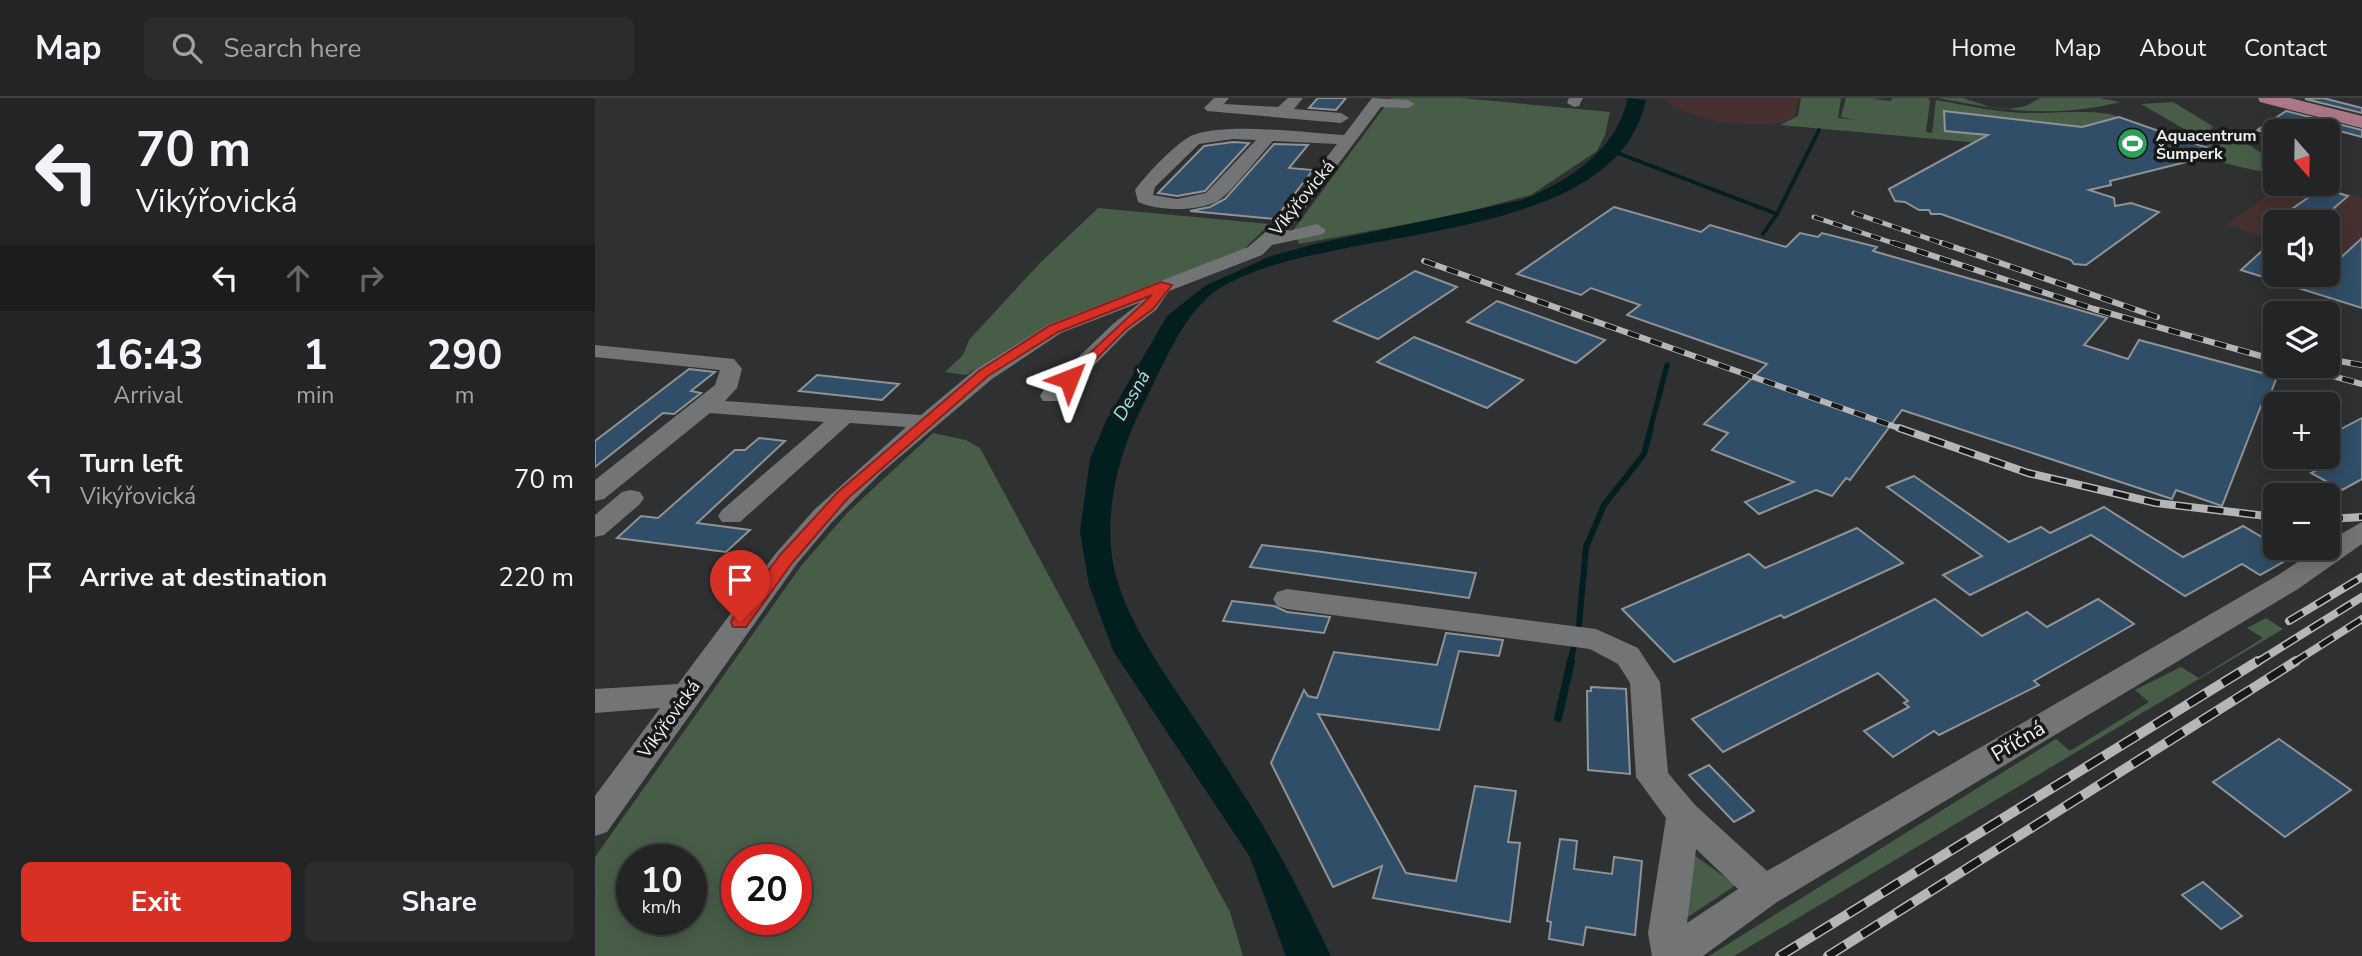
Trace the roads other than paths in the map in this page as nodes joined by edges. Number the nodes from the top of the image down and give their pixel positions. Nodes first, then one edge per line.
1 (1221, 98) edge
2 (1296, 98) edge
3 (2276, 99) edge
4 (1379, 100) edge
5 (1408, 104) dead end
6 (1282, 112) junction
7 (2362, 122) edge
8 (1345, 129) junction
9 (1268, 137) junction
10 (1317, 230) dead end
11 (1265, 242) junction
12 (1166, 285) junction
13 (595, 351) edge
14 (1051, 396) dead end
15 (705, 405) junction
16 (842, 417) junction
17 (927, 422) junction
18 (595, 493) edge
19 (631, 498) dead end
20 (731, 516) dead end
21 (595, 529) edge
22 (2362, 530) edge
23 (1286, 599) dead end
24 (687, 695) junction
25 (595, 701) edge
26 (1683, 815) junction
27 (595, 822) edge
28 (1764, 891) junction
29 (1671, 956) edge
30 (1678, 956) edge

1 - 6 lane
2 - 6 lane
3 - 7 main road
4 - 5 street
4 - 8 street, Vikýřovická
6 - 8 street
8 - 9 street
8 - 11 street, Vikýřovická
9 - 9 street
10 - 11 street
11 - 12 street, Vikýřovická
12 - 14 lane
12 - 17 street, Vikýřovická
13 - 15 street
15 - 16 street
15 - 18 street
16 - 17 street
16 - 20 street
17 - 24 street, Vikýřovická
19 - 21 street
22 - 28 street, Příčná
23 - 26 street
24 - 25 lane
24 - 27 street, Vikýřovická
26 - 28 street
26 - 29 street
28 - 30 street, Příčná

